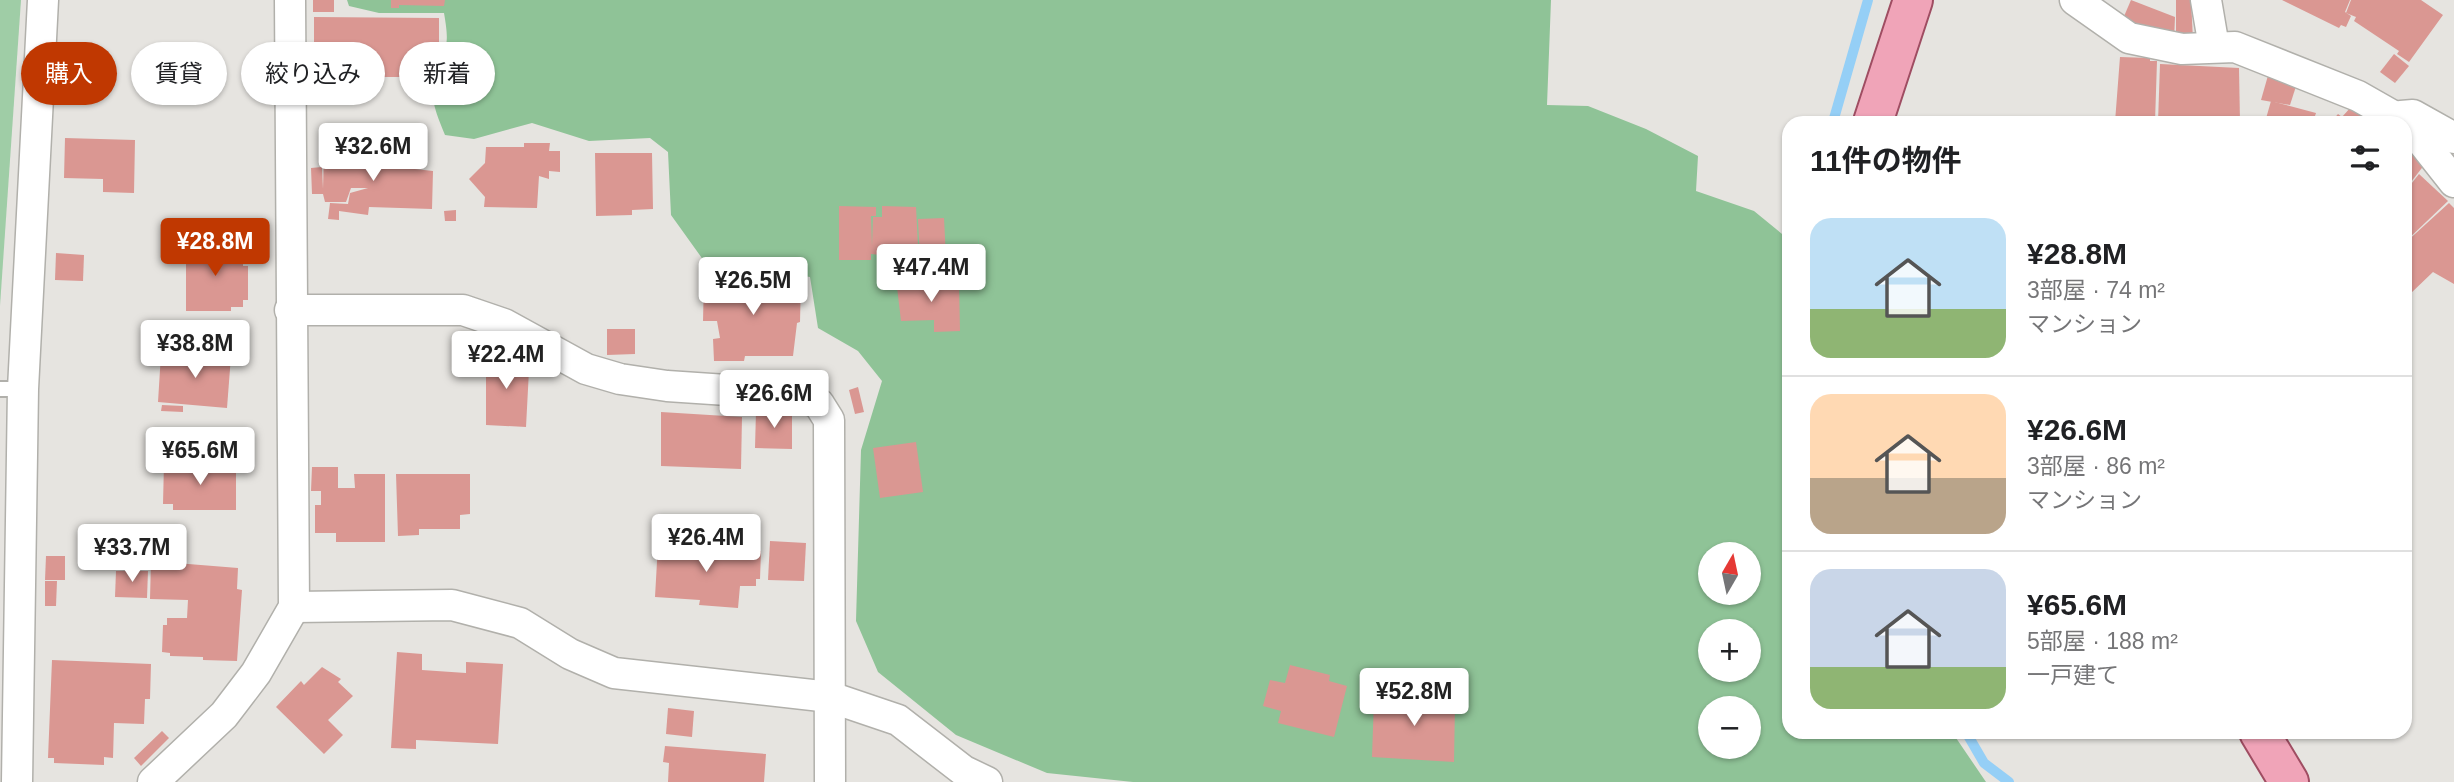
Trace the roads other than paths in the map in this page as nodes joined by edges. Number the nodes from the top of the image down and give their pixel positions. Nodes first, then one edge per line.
1 (43, 0) edge
2 (290, 0) edge
3 (1913, 0) edge
4 (2206, 0) edge
5 (2078, 1) edge
6 (2214, 47) junction
7 (1875, 116) edge
8 (2398, 116) joint
9 (2412, 132) edge
10 (2454, 138) edge
11 (2454, 182) edge
12 (290, 310) junction
13 (11, 389) edge
14 (294, 607) junction
15 (830, 697) junction
16 (2263, 739) edge
17 (16, 782) edge
18 (153, 782) edge
19 (830, 782) edge
20 (986, 782) edge
21 (2289, 782) edge

1 - 13 street
2 - 12 street
3 - 7 main road
4 - 6 street
5 - 6 street
6 - 8 street
8 - 10 street
9 - 11 street
12 - 14 street
12 - 15 street
13 - 17 street
14 - 15 street
14 - 18 street
15 - 19 street
15 - 20 street
16 - 21 main road

